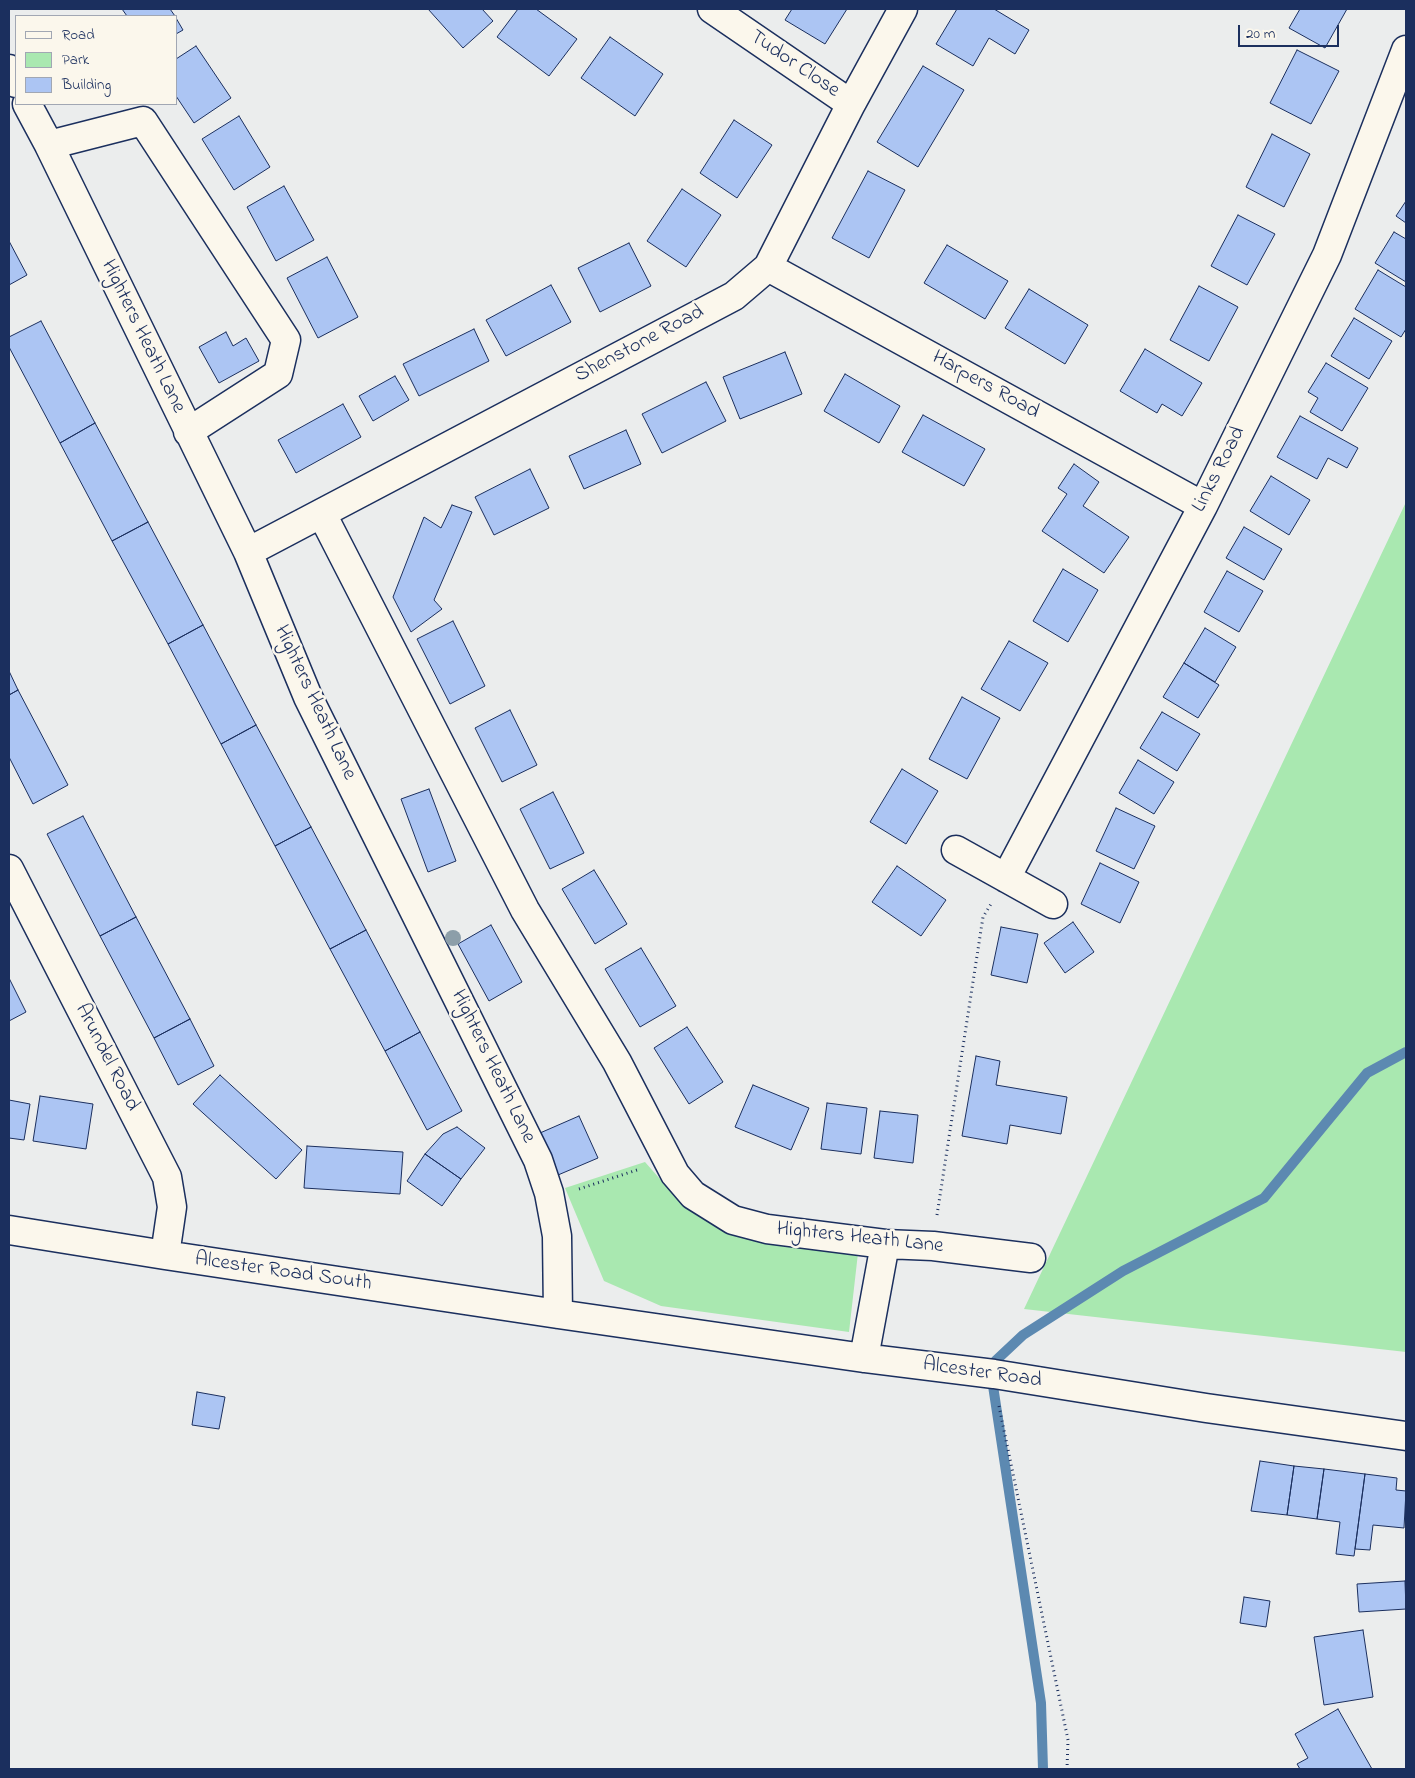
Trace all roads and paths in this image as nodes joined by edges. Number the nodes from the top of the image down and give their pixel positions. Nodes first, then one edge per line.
1 (712, 9) edge
2 (903, 9) edge
3 (1406, 50) edge
4 (9, 68) edge
5 (15, 81) edge
6 (851, 104) junction
7 (29, 105) edge
8 (50, 145) junction
9 (768, 267) junction
10 (188, 432) junction
11 (1203, 506) junction
12 (322, 514) junction
13 (248, 552) junction
14 (956, 850) dead end
15 (9, 869) edge
16 (1006, 878) junction
17 (1053, 904) dead end
18 (668, 1160) junction
19 (549, 1198) junction
20 (9, 1230) edge
21 (885, 1244) junction
22 (933, 1246) junction
23 (165, 1256) junction
24 (1031, 1258) dead end
25 (558, 1314) junction
26 (864, 1358) junction
27 (991, 1374) junction
28 (1406, 1436) edge
29 (1068, 1769) edge

1 - 6 street, Tudor Close
2 - 6 street, Shenstone Road
3 - 11 street, Links Road
4 - 5 street
6 - 9 street, Shenstone Road
7 - 8 street, Highters Heath Lane
8 - 10 street, Highters Heath Lane
8 - 10 street
9 - 11 street, Harpers Road
9 - 12 street, Shenstone Road
10 - 13 street, Highters Heath Lane
11 - 16 street, Links Road
12 - 13 street, Shenstone Road
12 - 18 street, Highters Heath Lane
13 - 19 street, Highters Heath Lane
14 - 16 street
15 - 23 street, Arundel Road
16 - 17 street
16 - 22 path
18 - 19 path
18 - 21 street, Highters Heath Lane
19 - 25 street, Highters Heath Lane
20 - 23 street, Alcester Road South
21 - 22 street, Highters Heath Lane
21 - 26 street
22 - 24 street, Highters Heath Lane
23 - 25 street, Alcester Road South
25 - 26 street, Alcester Road
26 - 27 street, Alcester Road
27 - 28 street, Alcester Road
27 - 29 path

